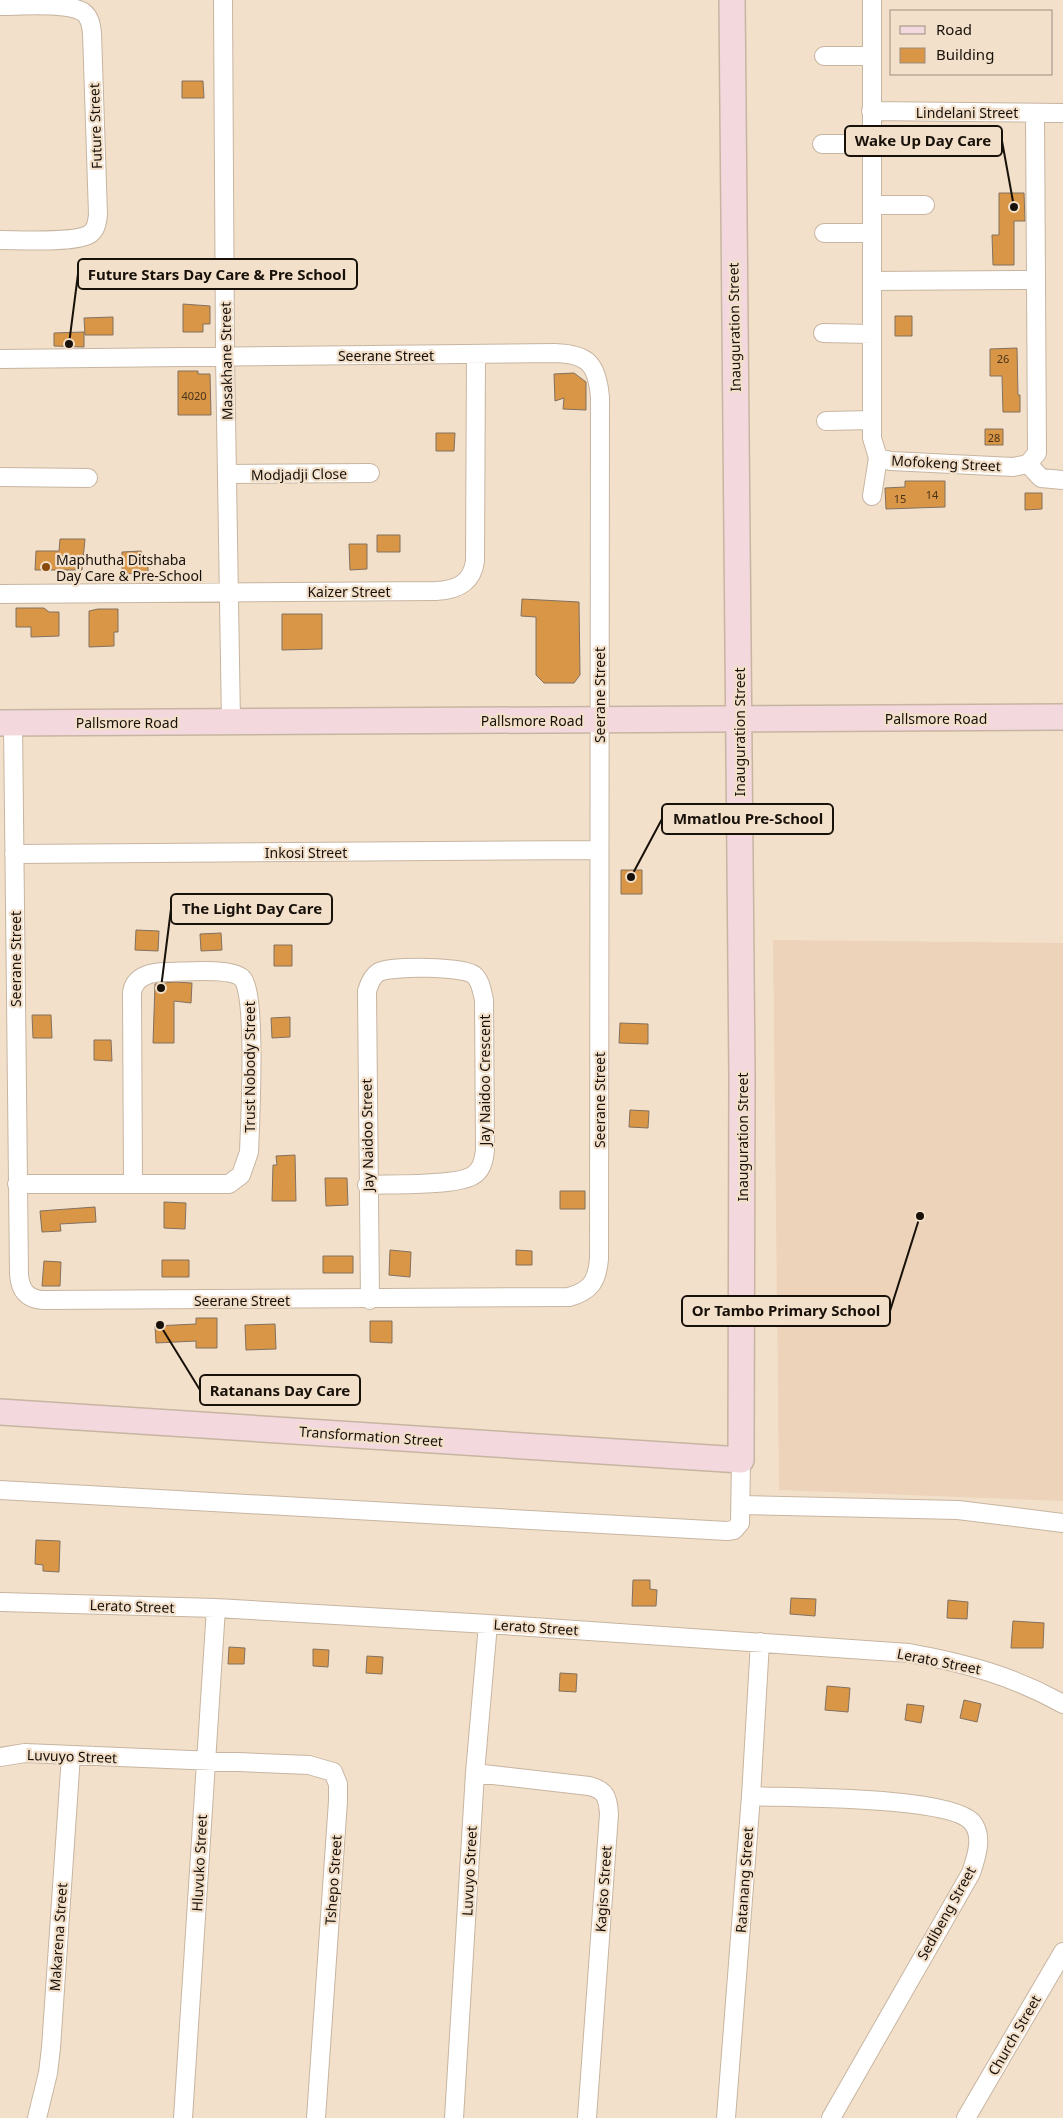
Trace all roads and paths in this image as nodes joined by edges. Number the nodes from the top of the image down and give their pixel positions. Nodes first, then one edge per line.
1 (223, 0) edge
2 (732, 0) edge
3 (872, 0) edge
4 (0, 6) edge
5 (824, 56) dead end
6 (872, 56) junction
7 (872, 111) junction
8 (1035, 113) junction
9 (1063, 113) edge
10 (822, 144) dead end
11 (872, 144) junction
12 (872, 205) junction
13 (926, 206) dead end
14 (872, 232) junction
15 (824, 234) dead end
16 (0, 240) edge
17 (1036, 280) junction
18 (872, 281) junction
19 (823, 333) dead end
20 (872, 334) junction
21 (476, 354) junction
22 (225, 355) junction
23 (0, 359) edge
24 (872, 420) junction
25 (826, 421) dead end
26 (878, 458) junction
27 (1028, 464) junction
28 (370, 473) dead end
29 (228, 474) junction
30 (0, 477) edge
31 (88, 478) dead end
32 (1063, 480) edge
33 (872, 496) dead end
34 (230, 592) junction
35 (0, 594) edge
36 (1063, 717) edge
37 (738, 719) junction
38 (599, 720) junction
39 (230, 722) junction
40 (6, 723) edge
41 (599, 850) junction
42 (14, 854) junction
43 (378, 973) joint
44 (133, 1182) junction
45 (17, 1184) junction
46 (367, 1185) junction
47 (370, 1300) junction
48 (0, 1412) edge
49 (741, 1460) junction
50 (0, 1490) edge
51 (741, 1505) junction
52 (1063, 1523) edge
53 (0, 1602) edge
54 (216, 1608) junction
55 (488, 1624) junction
56 (760, 1642) junction
57 (1063, 1704) edge
58 (71, 1755) junction
59 (0, 1757) edge
60 (205, 1762) junction
61 (475, 1773) junction
62 (751, 1796) junction
63 (1063, 1952) edge
64 (37, 2118) edge
65 (183, 2118) edge
66 (316, 2118) edge
67 (454, 2118) edge
68 (587, 2118) edge
69 (726, 2118) edge
70 (831, 2118) edge
71 (966, 2118) edge

1 - 22 street, Masakhane Street
2 - 37 street, Inauguration Street
3 - 6 street, Mofokeng Street
4 - 16 street, Future Street
5 - 6 street
6 - 7 street, Mofokeng Street
7 - 8 street, Lindelani Street
7 - 11 street, Mofokeng Street
8 - 9 street, Lindelani Street
8 - 17 street
10 - 11 street
11 - 12 street, Mofokeng Street
12 - 13 street
12 - 14 street, Mofokeng Street
14 - 15 street
14 - 18 street, Mofokeng Street
17 - 18 street
17 - 27 street
18 - 20 street, Mofokeng Street
19 - 20 street
20 - 24 street, Mofokeng Street
21 - 22 street, Seerane Street
21 - 34 street, Kaizer Street
21 - 38 street, Seerane Street
22 - 23 street, Seerane Street
22 - 29 street, Masakhane Street
24 - 25 street
24 - 26 street, Mofokeng Street
26 - 27 street, Mofokeng Street
26 - 33 street
27 - 32 street
28 - 29 street, Modjadji Close
29 - 34 street, Masakhane Street
30 - 31 street
34 - 35 street, Kaizer Street
34 - 39 street, Masakhane Street
36 - 37 street, Pallsmore Road
37 - 38 street, Pallsmore Road
37 - 49 street, Inauguration Street
38 - 39 street, Pallsmore Road
38 - 41 street, Seerane Street
39 - 40 street, Pallsmore Road
40 - 42 street, Seerane Street
41 - 42 street, Inkosi Street
41 - 47 street, Seerane Street
42 - 45 street, Seerane Street
43 - 46 street, Jay Naidoo Street
43 - 46 street, Jay Naidoo Crescent
44 - 44 street, Trust Nobody Street
44 - 45 street, Trust Nobody Street
45 - 47 street, Seerane Street
46 - 47 street, Jay Naidoo Street
48 - 49 street, Transformation Street
49 - 51 street, Inauguration Street
50 - 51 street, Inauguration Street
51 - 52 street
53 - 54 street, Lerato Street
54 - 55 street, Lerato Street
54 - 60 street, Hluvuko Street
55 - 56 street, Lerato Street
55 - 61 street, Luvuyo Street
56 - 57 street, Lerato Street
56 - 62 street, Ratanang Street
58 - 59 street, Luvuyo Street
58 - 60 street, Luvuyo Street
58 - 64 street, Makarena Street
60 - 65 street, Hluvuko Street
60 - 66 street, Tshepo Street
61 - 67 street, Luvuyo Street
61 - 68 street, Kagiso Street
62 - 69 street, Ratanang Street
62 - 70 street, Sedibeng Street
63 - 71 street, Church Street

